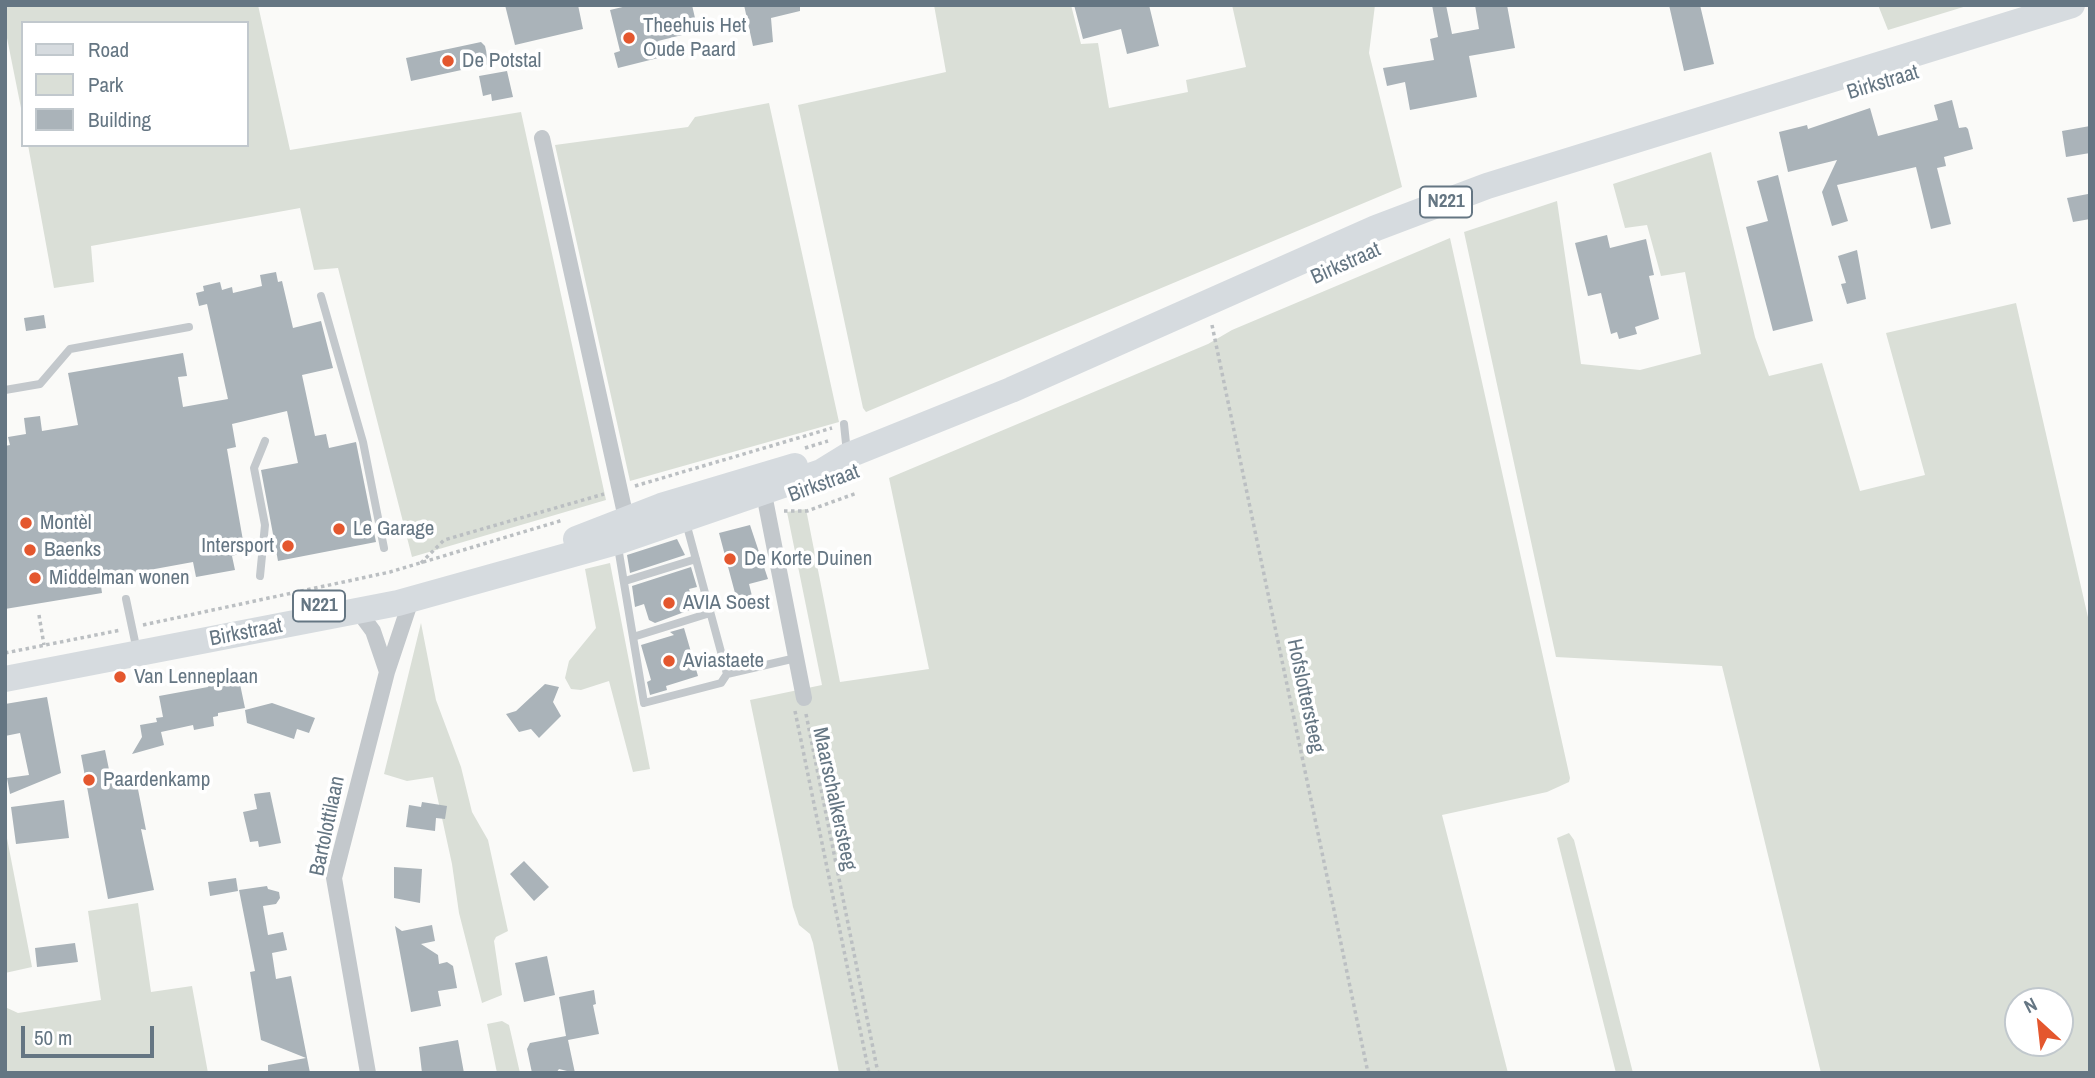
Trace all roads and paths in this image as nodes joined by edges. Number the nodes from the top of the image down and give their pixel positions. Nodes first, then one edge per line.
1 (2072, 5) edge
2 (542, 138) dead end
3 (321, 296) dead end
4 (1224, 320) dead end
5 (1212, 325) junction
6 (189, 327) dead end
7 (1200, 330) dead end
8 (5, 390) edge
9 (844, 424) dead end
10 (265, 441) dead end
11 (844, 457) junction
12 (718, 487) junction
13 (857, 493) dead end
14 (767, 501) junction
15 (661, 506) junction
16 (570, 518) dead end
17 (687, 525) junction
18 (622, 537) junction
19 (384, 548) dead end
20 (696, 559) junction
21 (260, 576) dead end
22 (625, 581) junction
23 (126, 599) dead end
24 (411, 600) junction
25 (359, 612) junction
26 (710, 613) junction
27 (39, 615) dead end
28 (633, 636) junction
29 (135, 641) junction
30 (44, 645) junction
31 (5, 653) edge
32 (796, 658) junction
33 (5, 664) edge
34 (387, 672) junction
35 (727, 674) junction
36 (5, 679) edge
37 (804, 702) junction
38 (368, 1073) edge
39 (869, 1073) edge
40 (878, 1073) edge
41 (1368, 1073) edge

1 - 11 main road, Birkstraat / N221
2 - 18 street
3 - 19 lane
4 - 5 path
5 - 7 path
5 - 41 path, Hofslottersteeg
6 - 8 lane
9 - 11 lane
10 - 21 lane
11 - 12 main road, Birkstraat / N221
11 - 14 main road, Birkstraat / N221
12 - 15 main road, Birkstraat / N221
12 - 17 street
13 - 14 path
14 - 17 main road, Birkstraat / N221
14 - 32 street
15 - 17 street
15 - 18 main road, Birkstraat / N221
16 - 29 path, Birkstraat
17 - 18 main road, Birkstraat / N221
17 - 20 lane
18 - 22 lane
18 - 24 main road, Birkstraat / N221
18 - 29 main road, Birkstraat / N221
20 - 22 lane
20 - 26 lane
22 - 28 lane
23 - 29 lane
24 - 25 main road, Birkstraat / N221
24 - 34 street, Bartolottilaan
25 - 29 main road, Birkstraat / N221
25 - 34 street
26 - 28 lane
26 - 35 lane
27 - 30 path
28 - 35 lane
29 - 30 path, Birkstraat
29 - 33 main road, Birkstraat / N221
29 - 36 main road, Birkstraat / N221
30 - 31 path, Birkstraat
32 - 35 lane
32 - 37 street
34 - 38 street, Bartolottilaan
37 - 39 path, Maarschalkersteeg
37 - 40 path, Maarschalkersteeg

